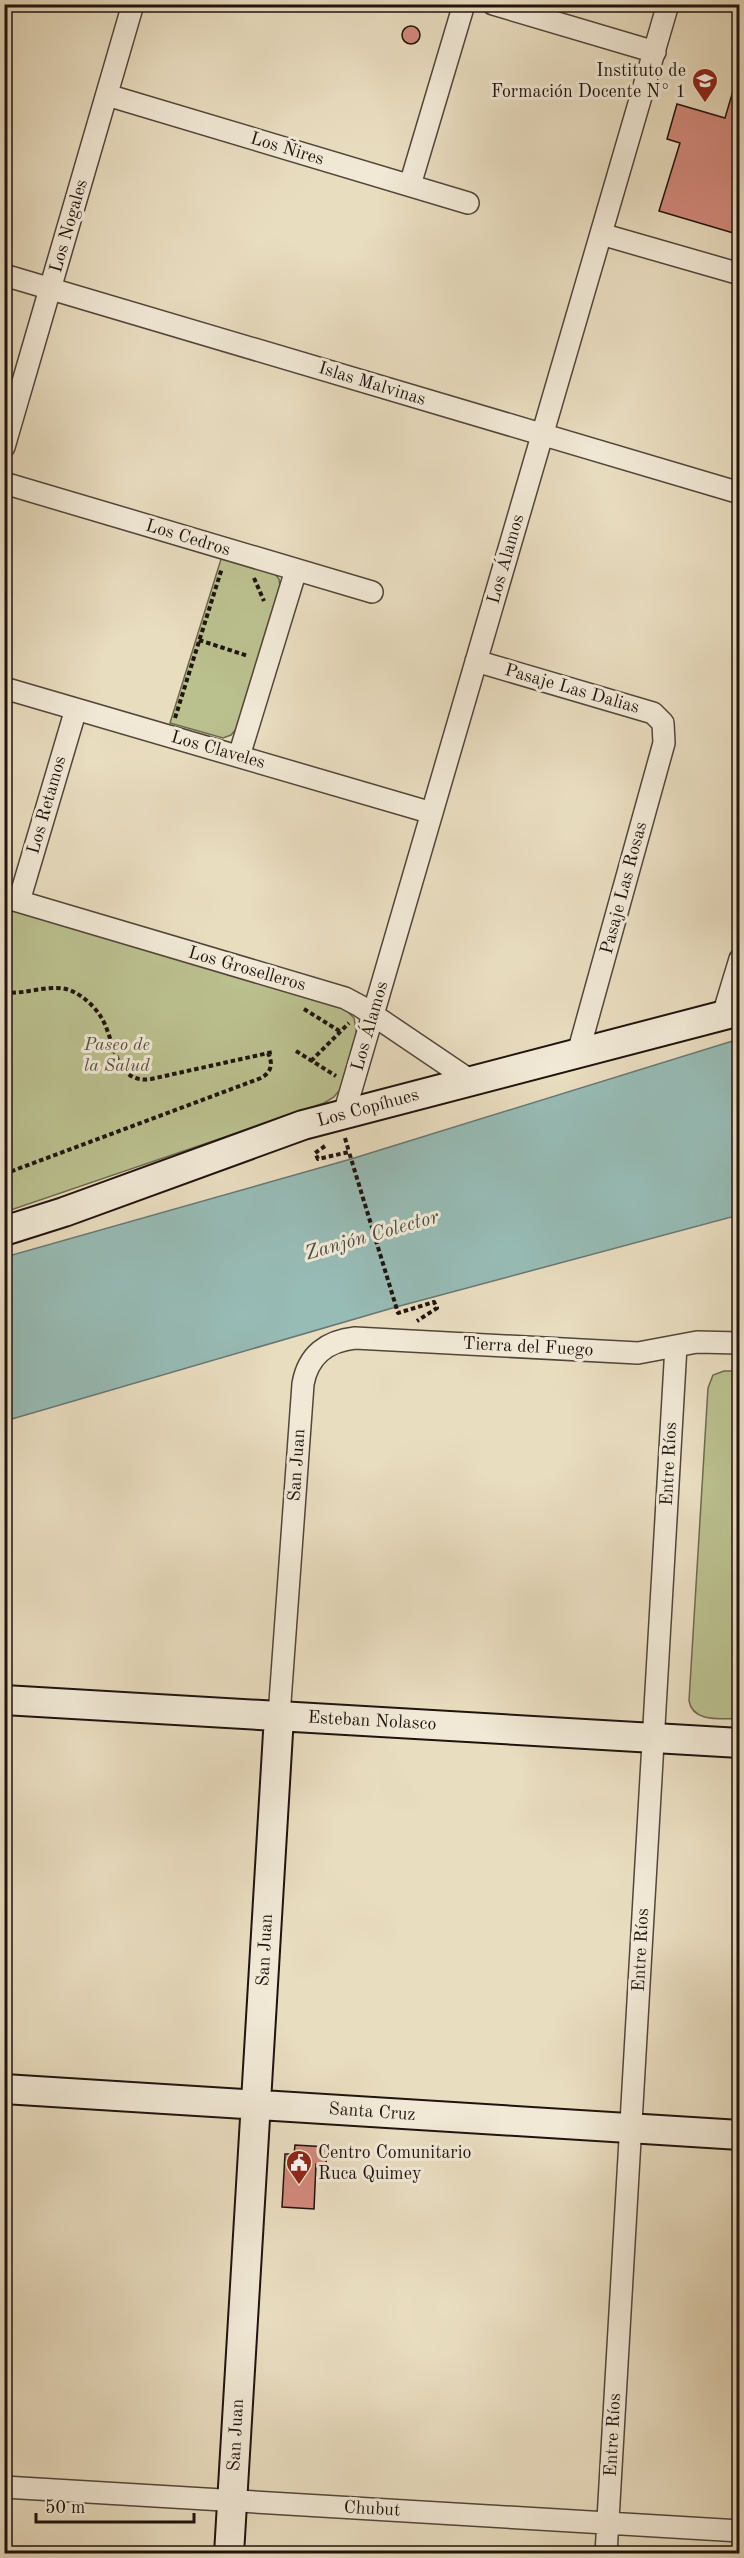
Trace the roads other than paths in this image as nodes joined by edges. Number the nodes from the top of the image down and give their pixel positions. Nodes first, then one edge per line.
1 (133, 4) edge
2 (464, 4) edge
3 (493, 4) edge
4 (668, 4) edge
5 (654, 52) junction
6 (107, 95) junction
7 (410, 186) junction
8 (468, 203) dead end
9 (601, 234) junction
10 (740, 274) edge
11 (4, 275) edge
12 (50, 289) junction
13 (543, 435) junction
14 (4, 447) edge
15 (4, 483) edge
16 (740, 493) edge
17 (296, 570) junction
18 (372, 592) dead end
19 (476, 661) junction
20 (4, 688) edge
21 (76, 709) junction
22 (663, 723) joint
23 (239, 756) junction
24 (432, 813) junction
25 (12, 899) edge
26 (740, 959) edge
27 (731, 1013) edge
28 (363, 1016) junction
29 (578, 1053) junction
30 (471, 1081) junction
31 (343, 1123) junction
32 (4, 1231) edge
33 (740, 1343) edge
34 (676, 1346) junction
35 (318, 1351) joint
36 (4, 1700) edge
37 (279, 1716) junction
38 (654, 1738) junction
39 (740, 1743) edge
40 (4, 2089) edge
41 (256, 2105) junction
42 (631, 2128) junction
43 (740, 2135) edge
44 (4, 2487) edge
45 (232, 2501) junction
46 (608, 2523) junction
47 (740, 2531) edge
48 (229, 2553) edge
49 (606, 2553) edge

1 - 6 street, Los Nogales
2 - 7 street
3 - 5 street
4 - 5 street, Los Álamos
5 - 9 street, Los Álamos
6 - 7 street, Los Ñires
6 - 12 street, Los Nogales
7 - 8 street, Los Ñires
9 - 10 street
9 - 13 street, Los Álamos
11 - 12 street, Islas Malvinas
12 - 13 street, Islas Malvinas
12 - 14 street, Los Nogales
13 - 16 street, Islas Malvinas
13 - 19 street, Los Álamos
15 - 17 street, Los Cedros
17 - 18 street, Los Cedros
17 - 23 street
19 - 22 street, Pasaje Las Dalias
19 - 24 street, Los Álamos
20 - 21 street, Los Claveles
21 - 23 street, Los Claveles
21 - 25 street, Los Retamos
22 - 29 street, Pasaje Las Rosas
23 - 24 street, Los Claveles
24 - 28 street, Los Álamos
25 - 28 street, Los Groselleros
26 - 27 street
27 - 29 street, Los Copíhues
28 - 30 street, Los Groselleros
28 - 31 street, Los Álamos
29 - 30 street, Los Copíhues
30 - 31 street, Los Copíhues
31 - 32 street, Los Copíhues
33 - 34 street, Tierra del Fuego
34 - 35 street, Tierra del Fuego
34 - 38 street, Entre Ríos
35 - 37 street, San Juan
36 - 37 street, Esteban Nolasco
37 - 38 street, Esteban Nolasco
37 - 41 street, San Juan
38 - 39 street, Esteban Nolasco
38 - 42 street, Entre Ríos
40 - 41 street, Santa Cruz
41 - 42 street, Santa Cruz
41 - 45 street, San Juan
42 - 43 street, Santa Cruz
42 - 46 street, Entre Ríos
44 - 45 street, Chubut
45 - 46 street, Chubut
45 - 48 street, San Juan
46 - 47 street, Chubut
46 - 49 street, Entre Ríos

